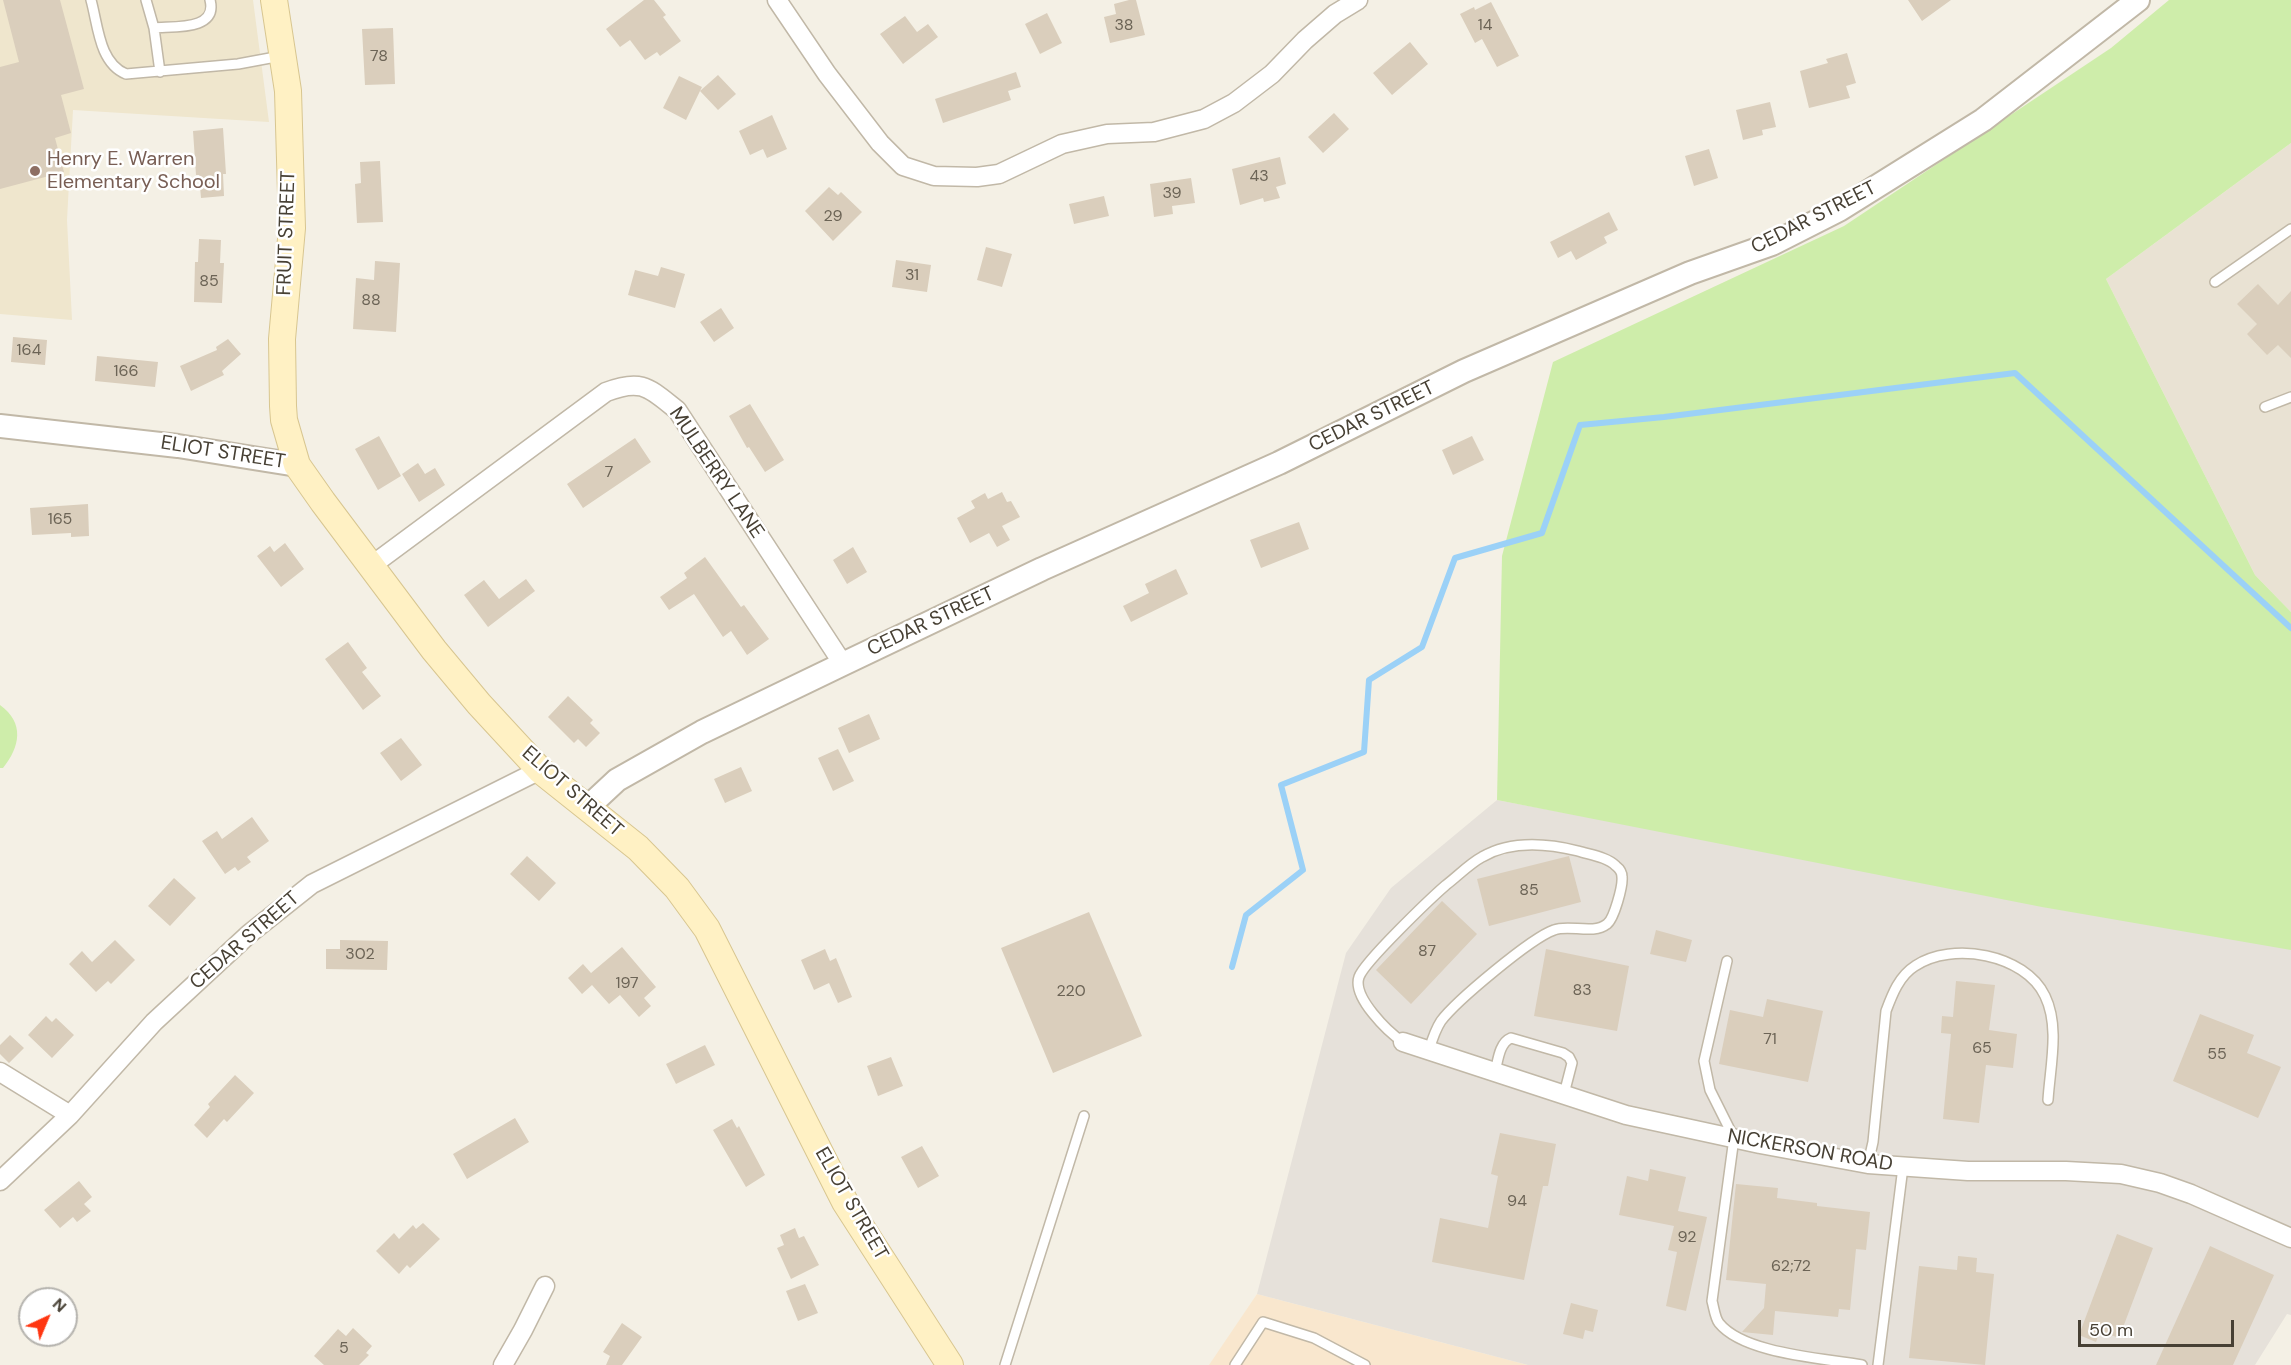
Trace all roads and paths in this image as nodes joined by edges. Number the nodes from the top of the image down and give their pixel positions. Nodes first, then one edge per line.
1 (91, 0) edge
2 (146, 0) edge
3 (210, 0) edge
4 (274, 0) edge
5 (777, 0) edge
6 (1358, 0) edge
7 (2138, 0) edge
8 (153, 28) junction
9 (283, 56) junction
10 (160, 72) junction
11 (2291, 229) edge
12 (2215, 282) dead end
13 (2291, 397) edge
14 (2265, 407) dead end
15 (0, 426) edge
16 (297, 465) junction
17 (372, 566) junction
18 (843, 664) junction
19 (540, 770) junction
20 (588, 807) junction
21 (1727, 961) dead end
22 (1403, 1042) joint
23 (1429, 1050) junction
24 (0, 1072) edge
25 (1494, 1072) junction
26 (1564, 1095) junction
27 (2048, 1100) dead end
28 (70, 1115) junction
29 (1084, 1116) dead end
30 (1734, 1138) junction
31 (1868, 1164) junction
32 (1903, 1167) junction
33 (0, 1181) edge
34 (2291, 1238) edge
35 (544, 1286) dead end
36 (503, 1365) edge
37 (950, 1365) edge
38 (1005, 1365) edge
39 (1235, 1365) edge
40 (1365, 1365) edge
41 (1862, 1365) edge
42 (1878, 1365) edge

1 - 10 lane
2 - 8 lane
3 - 8 lane
4 - 9 main road, FRUIT STREET
5 - 6 street
7 - 18 street, CEDAR STREET
8 - 10 lane
9 - 10 lane
9 - 16 main road, FRUIT STREET
11 - 12 lane
13 - 14 lane
15 - 16 street, ELIOT STREET
16 - 17 main road, ELIOT STREET
17 - 18 street, MULBERRY LANE
17 - 19 main road, ELIOT STREET
18 - 20 street, CEDAR STREET
19 - 20 main road, ELIOT STREET
19 - 28 street, CEDAR STREET
20 - 37 main road, ELIOT STREET
21 - 30 lane
22 - 23 street, NICKERSON ROAD
22 - 23 lane
23 - 25 street, NICKERSON ROAD
24 - 28 street
25 - 26 street, NICKERSON ROAD
25 - 26 lane
26 - 30 street, NICKERSON ROAD
27 - 31 lane
28 - 33 street, CEDAR STREET
29 - 38 lane
30 - 31 street, NICKERSON ROAD
30 - 41 lane
31 - 32 street, NICKERSON ROAD
32 - 34 street, NICKERSON ROAD
32 - 42 lane
35 - 36 street
39 - 40 lane

